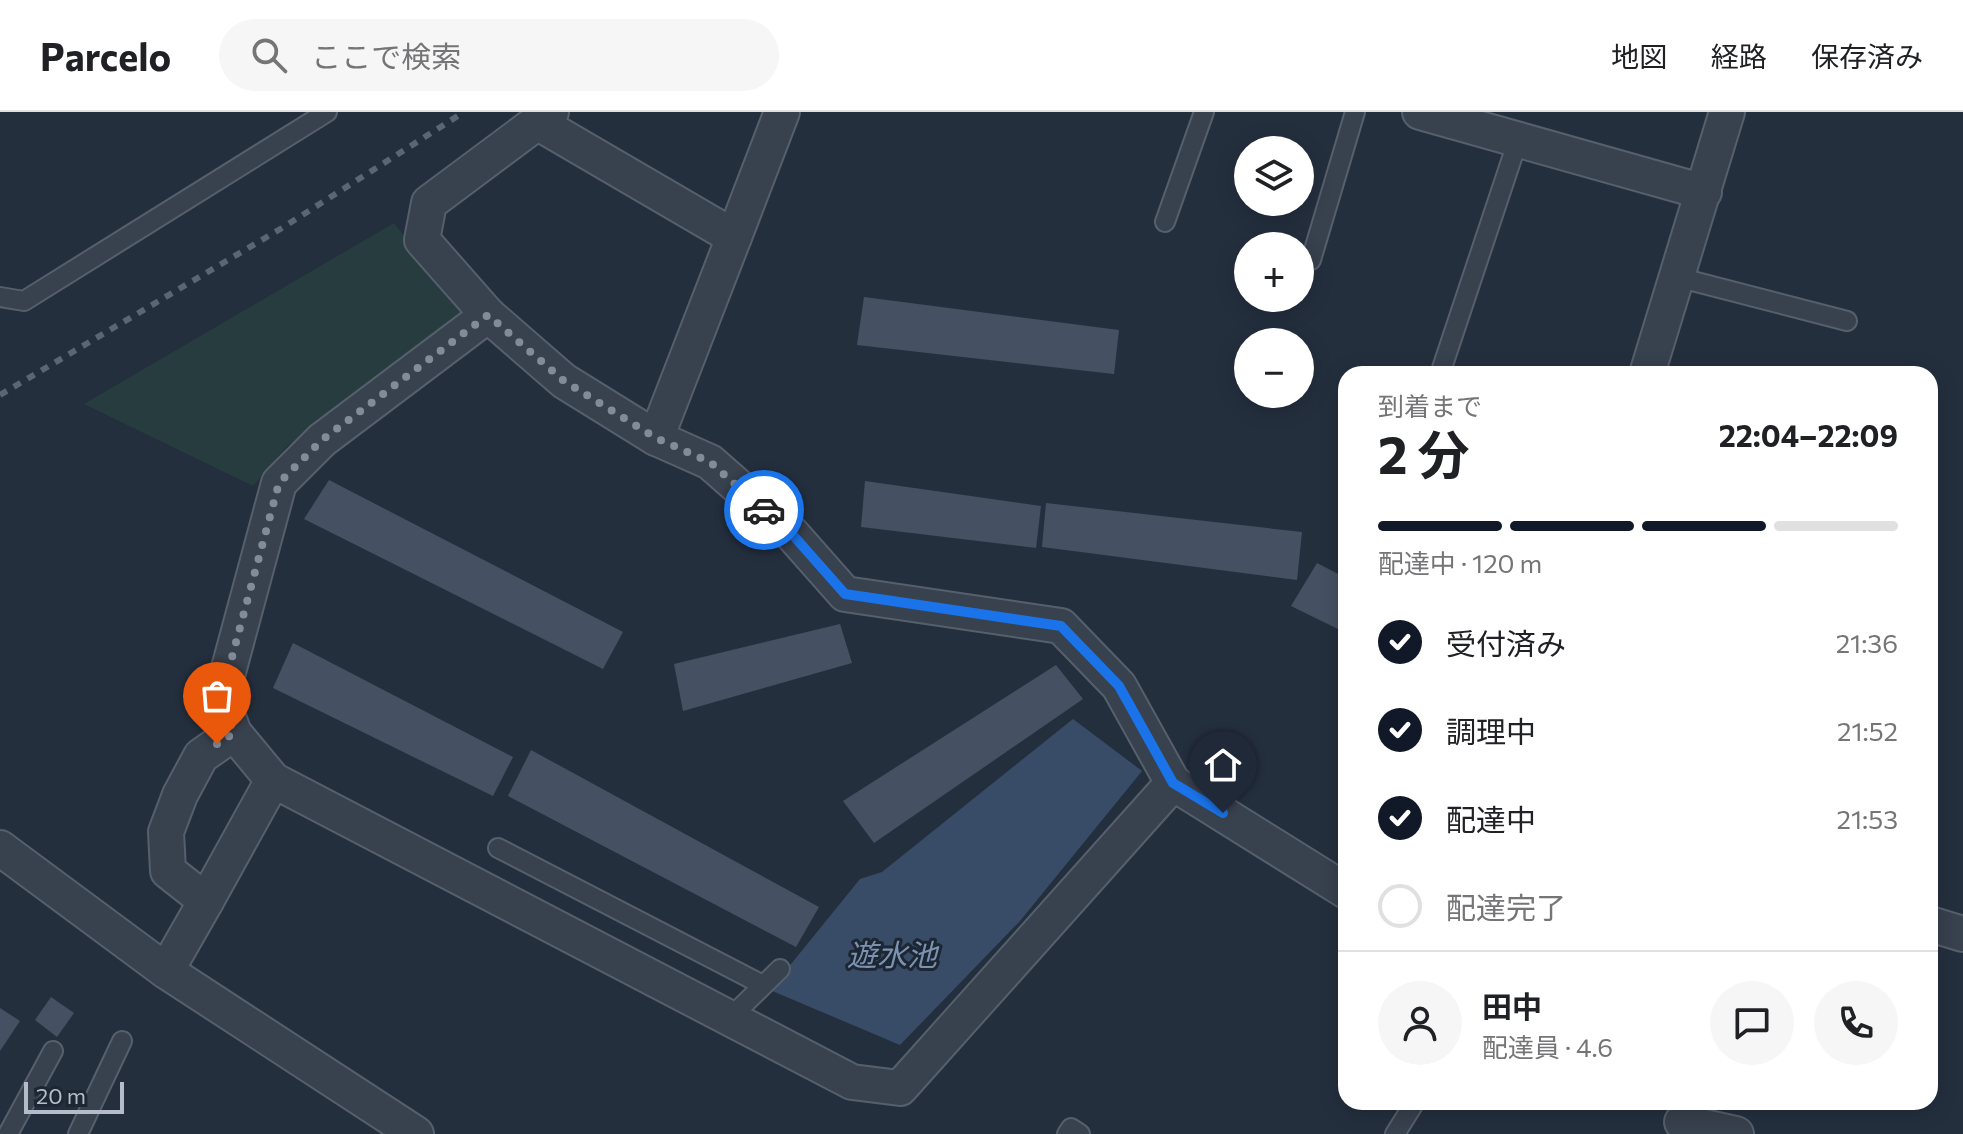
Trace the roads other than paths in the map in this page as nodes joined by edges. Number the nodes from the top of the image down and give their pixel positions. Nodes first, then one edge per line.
1 (327, 112) edge
2 (782, 112) edge
3 (1204, 112) edge
4 (1355, 112) edge
5 (1420, 112) edge
6 (1727, 112) edge
7 (544, 117) edge
8 (1518, 140) junction
9 (1704, 192) junction
10 (1165, 222) dead end
11 (734, 237) junction
12 (1314, 250) edge
13 (1677, 277) junction
14 (0, 297) edge
15 (488, 315) junction
16 (1847, 321) dead end
17 (1443, 366) edge
18 (1649, 366) edge
19 (656, 438) junction
20 (234, 733) junction
21 (273, 780) junction
22 (1173, 783) junction
23 (0, 848) edge
24 (498, 848) dead end
25 (1338, 886) edge
26 (206, 901) junction
27 (1938, 926) edge
28 (1963, 934) edge
29 (780, 969) dead end
30 (166, 971) junction
31 (763, 985) junction
32 (731, 1017) junction
33 (122, 1041) dead end
34 (53, 1051) dead end
35 (1410, 1110) edge
36 (1679, 1119) edge
37 (8, 1134) edge
38 (78, 1134) edge
39 (416, 1134) edge
40 (1067, 1134) edge
41 (1080, 1134) edge
42 (1395, 1134) edge
43 (1736, 1134) edge

1 - 14 lane
2 - 11 street
3 - 10 lane
4 - 12 lane
5 - 8 street
6 - 9 street
7 - 11 street
7 - 15 street
8 - 9 street
8 - 17 lane
9 - 13 street
11 - 19 street
13 - 16 lane
13 - 18 street
15 - 19 street
15 - 20 street
19 - 22 street
20 - 21 street
20 - 26 street
21 - 26 street
21 - 32 street
22 - 25 street
22 - 32 street
23 - 30 street
24 - 31 lane
26 - 30 street
27 - 28 street
29 - 31 lane
30 - 39 street
31 - 32 lane
33 - 38 lane
34 - 37 lane
35 - 42 lane
36 - 43 street
40 - 41 lane

